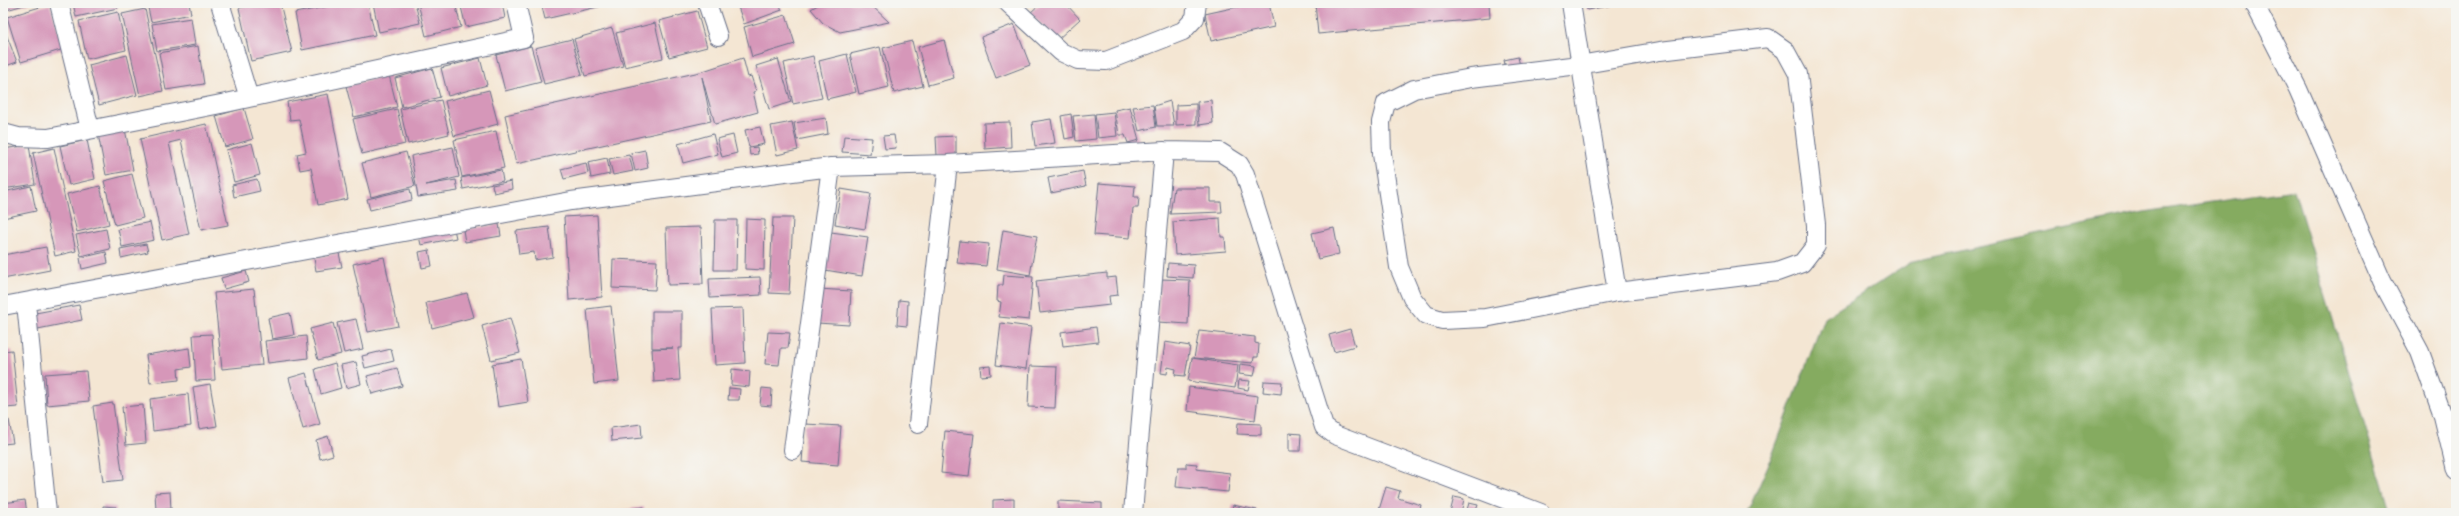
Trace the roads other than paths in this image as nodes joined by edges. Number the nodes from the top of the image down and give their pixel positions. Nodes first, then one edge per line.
1 (59, 3) edge
2 (220, 3) edge
3 (516, 3) edge
4 (707, 3) edge
5 (1008, 3) edge
6 (1197, 3) edge
7 (1571, 3) edge
8 (2254, 3) edge
9 (718, 36) dead end
10 (1579, 65) junction
11 (249, 98) junction
12 (90, 129) junction
13 (3, 133) edge
14 (1164, 151) junction
15 (948, 164) junction
16 (831, 167) junction
17 (1617, 292) junction
18 (26, 303) junction
19 (3, 306) edge
20 (918, 424) dead end
21 (793, 450) dead end
22 (2456, 470) edge
23 (47, 513) edge
24 (1133, 513) edge
25 (1541, 513) edge

1 - 12 street
2 - 11 street
3 - 11 street
4 - 9 street
5 - 6 street
7 - 10 street
8 - 22 street
10 - 17 street
10 - 17 street
10 - 17 street
11 - 12 street
12 - 13 street
14 - 15 street
14 - 24 street
14 - 25 street
15 - 16 street
15 - 20 street
16 - 18 street
16 - 21 street
18 - 19 street
18 - 23 street

